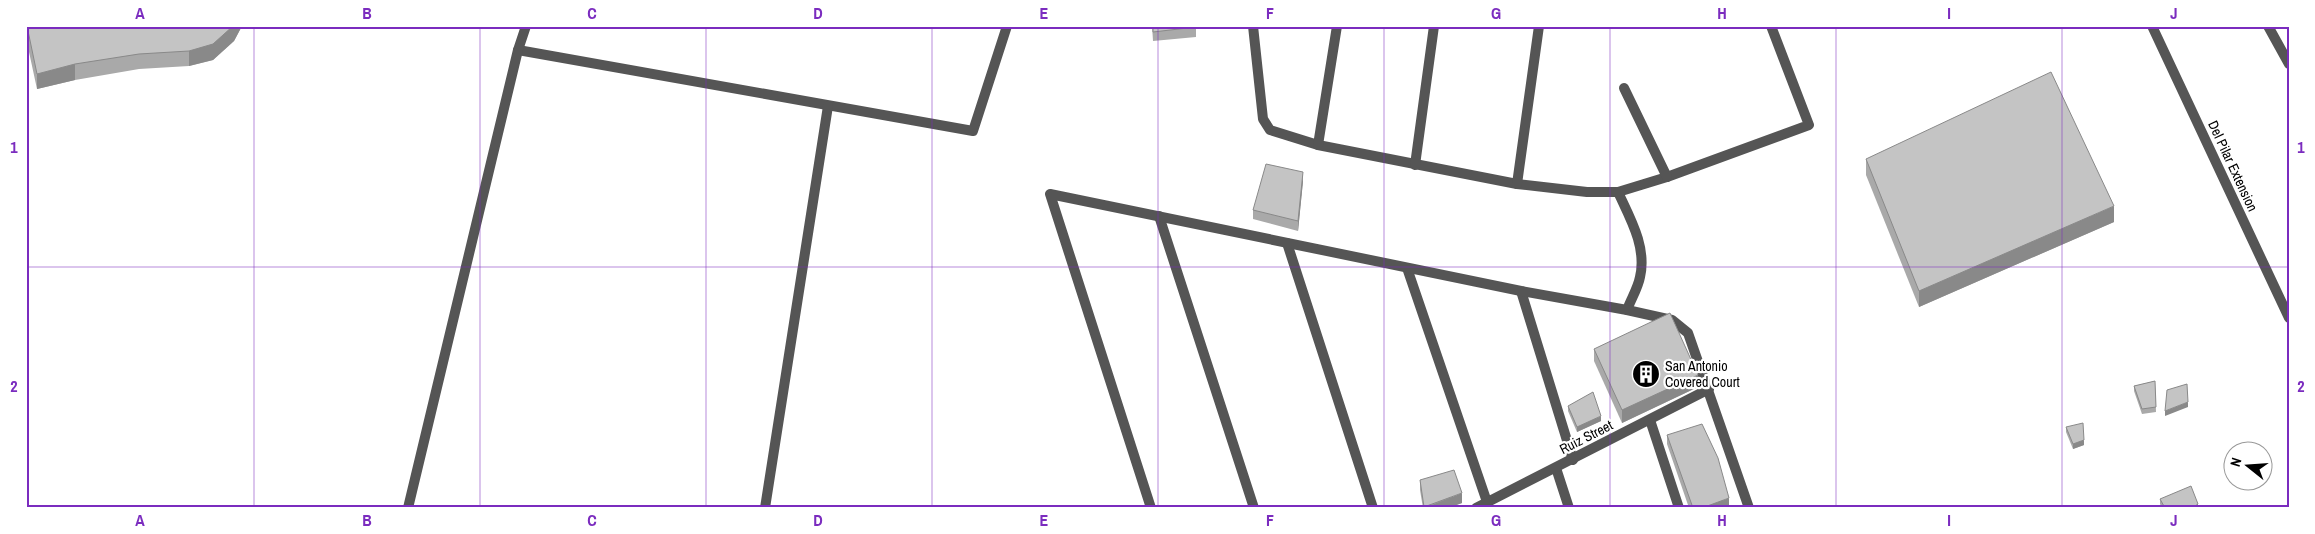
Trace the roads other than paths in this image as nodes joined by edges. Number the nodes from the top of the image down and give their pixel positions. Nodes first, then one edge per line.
1 (526, 26) edge
2 (1007, 26) edge
3 (1253, 26) edge
4 (1337, 26) edge
5 (1434, 26) edge
6 (1539, 26) edge
7 (1771, 26) edge
8 (2152, 26) edge
9 (2268, 26) edge
10 (518, 50) junction
11 (2289, 64) edge
12 (1624, 88) dead end
13 (828, 106) junction
14 (1318, 145) junction
15 (1415, 165) junction
16 (1667, 177) junction
17 (1517, 184) junction
18 (1618, 192) junction
19 (1159, 216) junction
20 (1286, 242) junction
21 (1407, 268) junction
22 (1521, 291) junction
23 (1627, 310) junction
24 (2289, 318) edge
25 (1709, 389) junction
26 (1650, 420) junction
27 (1573, 460) junction
28 (1556, 468) junction
29 (1487, 502) junction
30 (408, 508) edge
31 (765, 508) edge
32 (1151, 508) edge
33 (1254, 508) edge
34 (1373, 508) edge
35 (1476, 508) edge
36 (1569, 508) edge
37 (1679, 508) edge
38 (1749, 508) edge

1 - 10 street
2 - 13 street
3 - 14 street
4 - 14 street
5 - 15 street
6 - 17 street
7 - 16 street
8 - 24 street, Del Pilar Extension
9 - 11 street
10 - 13 street
10 - 30 street
12 - 16 street
13 - 31 street
14 - 15 street
15 - 17 street
16 - 18 street
17 - 18 street
18 - 23 street
19 - 20 street
19 - 32 street
19 - 33 street
20 - 21 street
20 - 34 street
21 - 22 street
21 - 29 street
22 - 23 street
22 - 27 street
23 - 25 street
25 - 26 street, Ruiz Street
25 - 38 street
26 - 27 street, Ruiz Street
26 - 37 street
27 - 28 street, Ruiz Street
28 - 29 street, Ruiz Street
28 - 36 street
29 - 35 street, Ruiz Street

